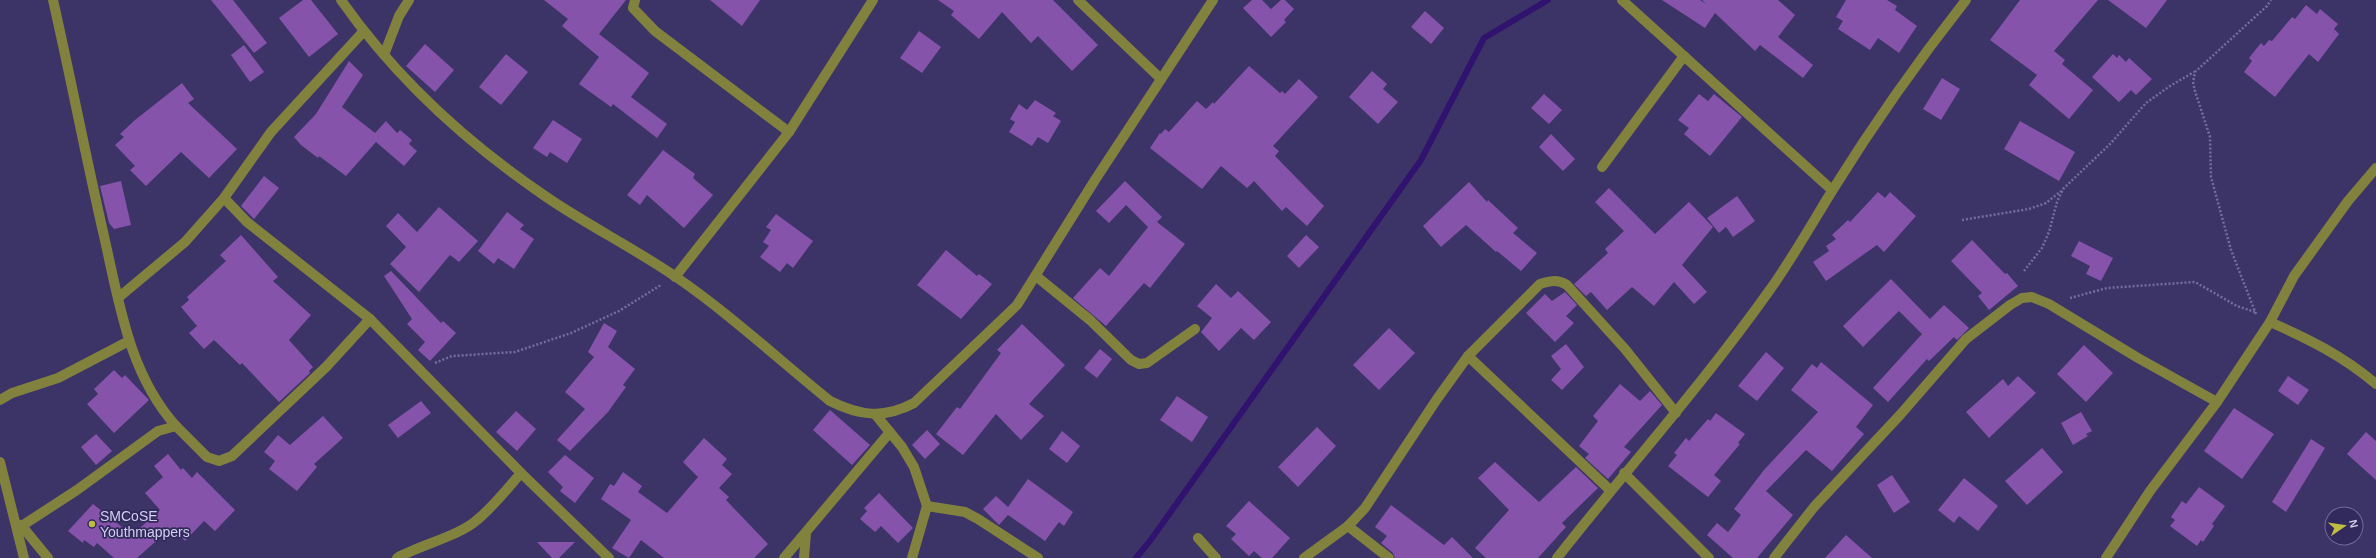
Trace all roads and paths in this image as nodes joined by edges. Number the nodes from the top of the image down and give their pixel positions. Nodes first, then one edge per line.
1 (53, 0) edge
2 (341, 0) edge
3 (409, 0) edge
4 (635, 0) edge
5 (873, 0) edge
6 (1078, 0) edge
7 (1213, 0) edge
8 (1622, 0) edge
9 (1966, 0) edge
10 (2271, 0) edge
11 (363, 32) junction
12 (384, 55) junction
13 (1684, 56) junction
14 (2195, 72) junction
15 (1161, 79) junction
16 (789, 132) junction
17 (1602, 168) dead end
18 (2376, 168) edge
19 (2063, 189) junction
20 (1832, 190) junction
21 (224, 198) junction
22 (1962, 220) dead end
23 (2024, 271) dead end
24 (1036, 276) junction
25 (676, 277) junction
26 (118, 298) junction
27 (2049, 304) junction
28 (2255, 312) junction
29 (370, 319) junction
30 (2270, 322) junction
31 (1195, 329) dead end
32 (2262, 331) junction
33 (129, 342) junction
34 (1468, 356) junction
35 (418, 368) junction
36 (2376, 384) edge
37 (0, 400) edge
38 (2217, 402) junction
39 (1676, 413) junction
40 (875, 414) junction
41 (176, 426) junction
42 (890, 432) junction
43 (0, 462) edge
44 (521, 473) junction
45 (1624, 473) junction
46 (1610, 490) junction
47 (927, 506) junction
48 (1348, 526) junction
49 (19, 527) junction
50 (806, 533) junction
51 (1198, 538) dead end
52 (24, 558) edge
53 (48, 558) edge
54 (397, 558) edge
55 (609, 558) edge
56 (784, 558) edge
57 (804, 558) edge
58 (912, 558) edge
59 (1038, 558) edge
60 (1216, 558) edge
61 (1304, 558) edge
62 (1389, 558) edge
63 (1557, 558) edge
64 (1709, 558) edge
65 (1774, 558) edge
66 (2106, 558) edge

1 - 26 street
2 - 11 street
3 - 12 street
4 - 16 street
5 - 16 street
6 - 15 street
7 - 15 street
8 - 13 street
9 - 20 street
10 - 14 path
11 - 12 street
11 - 21 street
12 - 25 street
13 - 17 street
13 - 20 street
14 - 19 path
14 - 28 path
15 - 24 street
16 - 25 street
18 - 30 street
19 - 22 path
19 - 23 path
20 - 39 street
21 - 26 street
21 - 29 street
24 - 31 street
24 - 40 street
25 - 35 path
25 - 40 street
26 - 33 street
27 - 28 path
27 - 38 street
27 - 65 street
28 - 32 path
29 - 35 street
29 - 41 street
30 - 32 street
30 - 36 street
32 - 38 street
33 - 37 street
33 - 41 street
34 - 39 street
34 - 46 street
34 - 48 street
35 - 44 street
38 - 66 street
39 - 45 street
40 - 42 street
41 - 49 street
42 - 47 street
42 - 50 street
43 - 49 street
44 - 54 street
44 - 55 street
45 - 46 street
45 - 64 street
46 - 63 street
47 - 58 street
47 - 59 street
48 - 61 street
48 - 62 street
49 - 52 street
49 - 53 street
50 - 56 street
50 - 57 street
51 - 60 street

